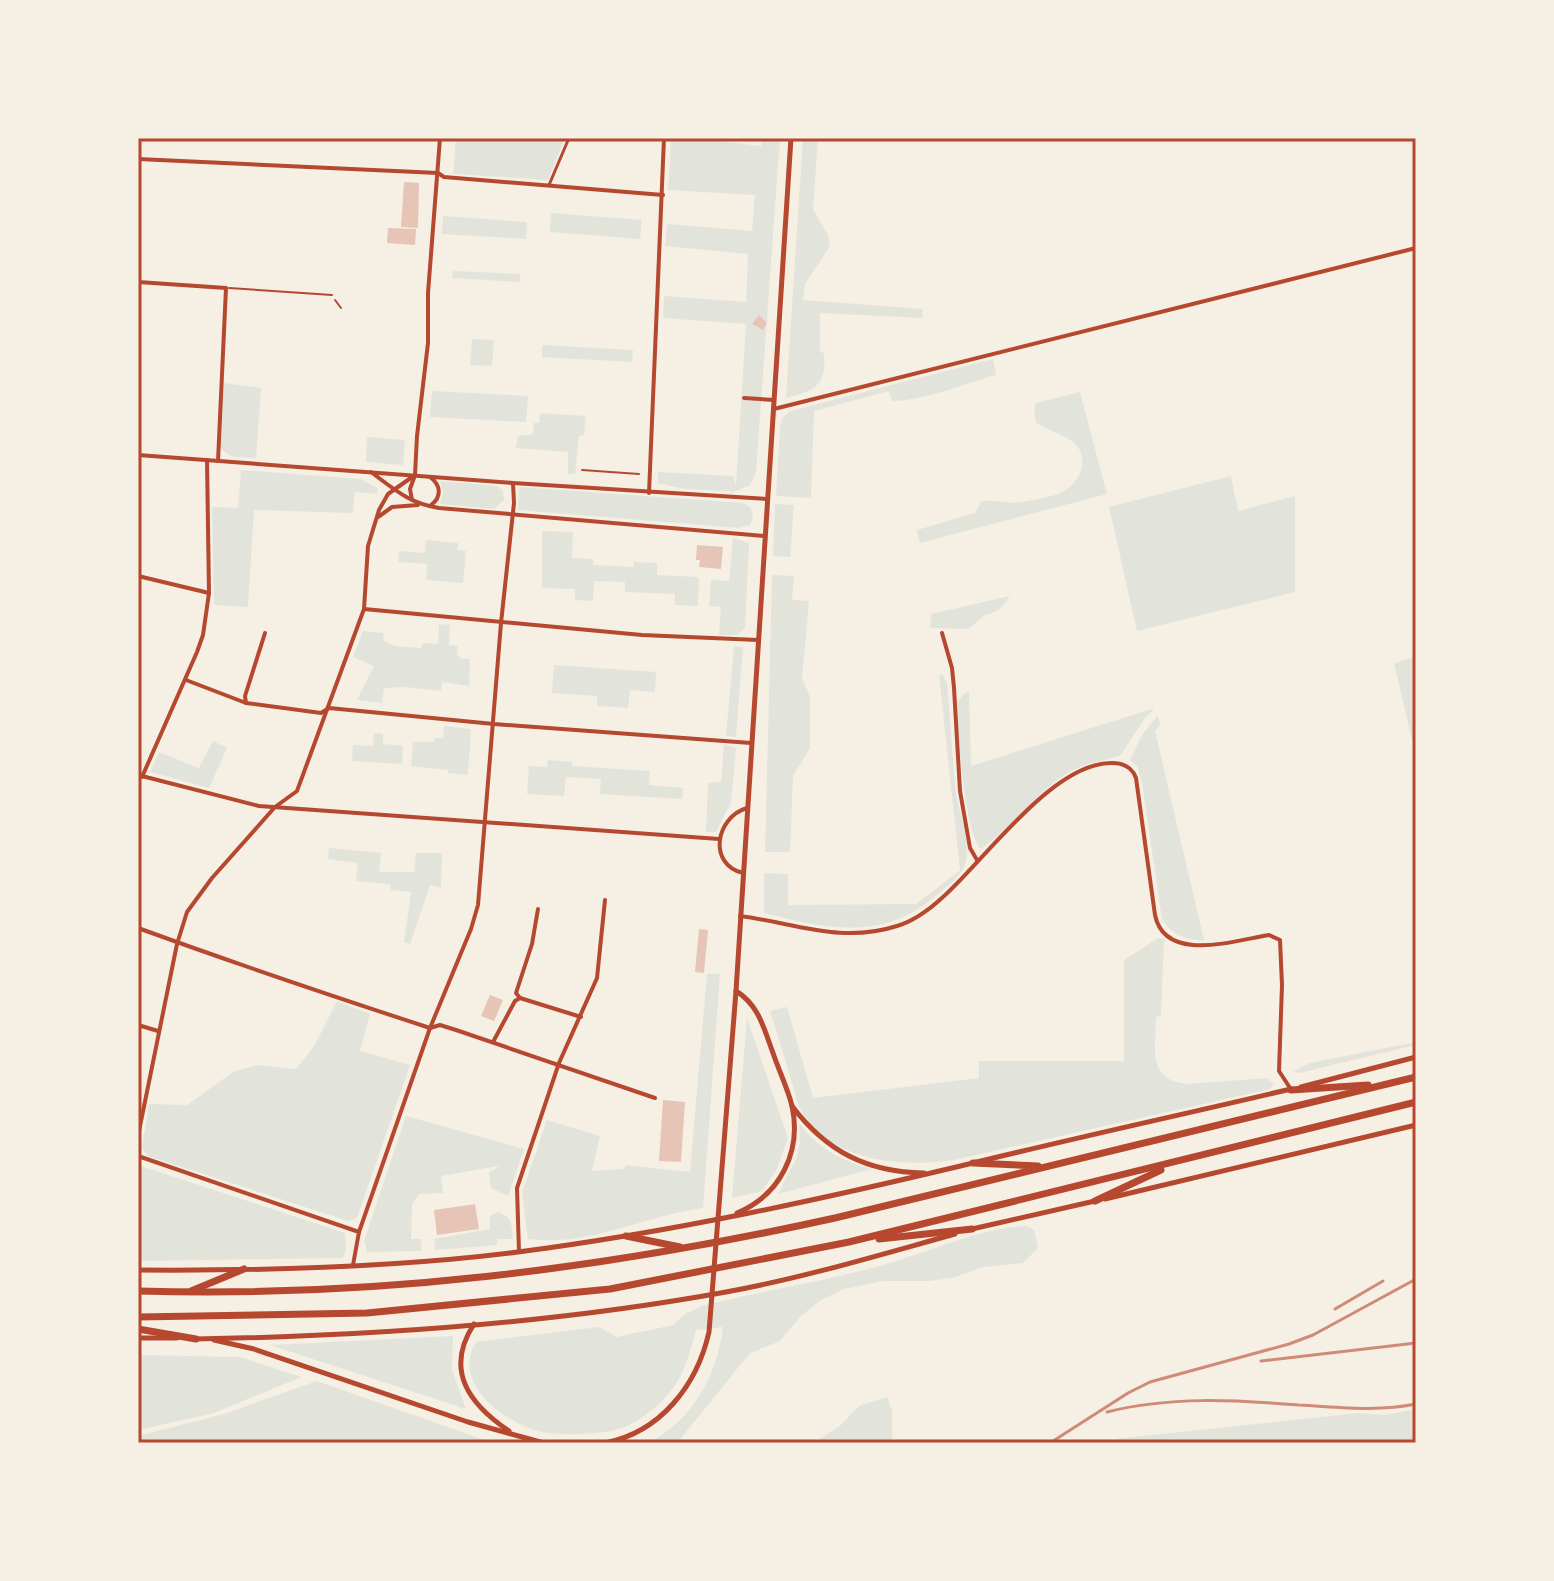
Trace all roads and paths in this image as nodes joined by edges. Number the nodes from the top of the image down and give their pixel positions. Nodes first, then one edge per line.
1 (440, 138) edge
2 (569, 138) edge
3 (664, 138) edge
4 (791, 138) edge
5 (138, 159) edge
6 (438, 173) junction
7 (549, 185) junction
8 (663, 195) junction
9 (1416, 248) edge
10 (138, 282) edge
11 (226, 288) junction
12 (332, 295) joint
13 (341, 308) dead end
14 (744, 398) dead end
15 (774, 400) junction
16 (773, 409) junction
17 (138, 455) edge
18 (207, 460) junction
19 (218, 461) junction
20 (582, 470) dead end
21 (370, 472) junction
22 (639, 474) dead end
23 (415, 475) junction
24 (428, 476) junction
25 (513, 483) junction
26 (394, 489) junction
27 (649, 493) junction
28 (767, 499) junction
29 (416, 504) junction
30 (429, 506) junction
31 (512, 516) junction
32 (376, 518) junction
33 (765, 536) junction
34 (138, 576) edge
35 (209, 593) junction
36 (364, 609) junction
37 (501, 623) junction
38 (265, 633) dead end
39 (942, 633) dead end
40 (758, 640) junction
41 (186, 680) junction
42 (246, 703) junction
43 (329, 708) junction
44 (494, 724) junction
45 (751, 743) junction
46 (140, 776) edge
47 (275, 807) junction
48 (747, 808) junction
49 (486, 823) junction
50 (719, 839) junction
51 (977, 860) junction
52 (743, 873) junction
53 (605, 900) dead end
54 (538, 909) dead end
55 (740, 916) junction
56 (138, 928) edge
57 (177, 944) junction
58 (736, 991) junction
59 (520, 998) junction
60 (581, 1017) junction
61 (138, 1025) edge
62 (430, 1028) junction
63 (158, 1031) junction
64 (493, 1042) junction
65 (1416, 1057) edge
66 (559, 1063) junction
67 (1416, 1077) edge
68 (1386, 1084) junction
69 (1291, 1090) junction
70 (655, 1098) dead end
71 (1416, 1102) edge
72 (792, 1105) junction
73 (1416, 1125) edge
74 (138, 1136) edge
75 (138, 1156) edge
76 (1179, 1161) junction
77 (973, 1163) junction
78 (1048, 1167) junction
79 (940, 1171) junction
80 (1095, 1201) junction
81 (725, 1218) junction
82 (972, 1229) junction
83 (359, 1232) junction
84 (626, 1236) junction
85 (849, 1242) junction
86 (686, 1249) junction
87 (519, 1252) junction
88 (353, 1265) junction
89 (244, 1269) junction
90 (138, 1270) edge
91 (138, 1291) edge
92 (187, 1293) junction
93 (138, 1317) edge
94 (474, 1324) junction
95 (138, 1329) edge
96 (138, 1338) edge
97 (206, 1338) junction
98 (196, 1339) junction
99 (513, 1434) junction
100 (544, 1443) edge
101 (605, 1443) edge

1 - 6 street
2 - 7 street
3 - 8 street
4 - 15 street
5 - 6 street
6 - 7 street
6 - 23 street
7 - 8 street
8 - 27 street
9 - 16 street
10 - 11 street
11 - 12 lane
11 - 19 street
12 - 13 path
14 - 15 street
15 - 16 street
16 - 28 street
17 - 18 street
18 - 19 street
18 - 35 street
19 - 21 street
20 - 22 lane
21 - 23 street
21 - 26 street
23 - 24 street
23 - 26 street
23 - 29 street
24 - 25 street
24 - 30 street
25 - 27 street
25 - 31 street
26 - 29 street
26 - 32 street
27 - 28 street
28 - 33 street
29 - 30 street
29 - 32 street
30 - 31 street
31 - 33 street
31 - 37 street
32 - 36 street
33 - 40 street
34 - 35 street
35 - 41 street
36 - 37 street
36 - 43 street
37 - 40 street
37 - 44 street
38 - 42 street
39 - 51 street
40 - 45 street
41 - 42 street
41 - 46 street
42 - 43 street
43 - 44 street
43 - 47 street
44 - 45 street
44 - 49 street
45 - 48 street
46 - 47 street
47 - 49 street
47 - 57 street
48 - 50 street
48 - 52 street
49 - 50 street
49 - 62 street
50 - 52 street
51 - 55 street
51 - 69 street
52 - 55 street
53 - 60 street
54 - 59 street
55 - 58 street
56 - 57 street
57 - 62 street
57 - 63 street
58 - 72 street
58 - 101 street
59 - 60 street
59 - 64 street
60 - 66 street
61 - 63 street
62 - 64 street
62 - 83 street
63 - 74 street
64 - 66 street
65 - 69 street
66 - 70 street
66 - 87 street
67 - 68 highway
68 - 69 highway
68 - 78 highway
69 - 77 street
71 - 76 highway
72 - 79 street
72 - 81 street
73 - 80 street
75 - 83 street
76 - 80 highway
76 - 85 highway
77 - 78 highway
77 - 79 street
78 - 86 highway
79 - 81 street
80 - 82 street
81 - 84 street
82 - 85 highway
82 - 94 street
83 - 88 street
84 - 86 highway
84 - 87 street
85 - 93 highway
86 - 92 highway
87 - 88 street
88 - 89 street
89 - 90 street
89 - 92 highway
91 - 92 highway
94 - 97 street
94 - 99 street
95 - 98 highway
96 - 98 street
97 - 98 street
97 - 99 street
99 - 100 street

